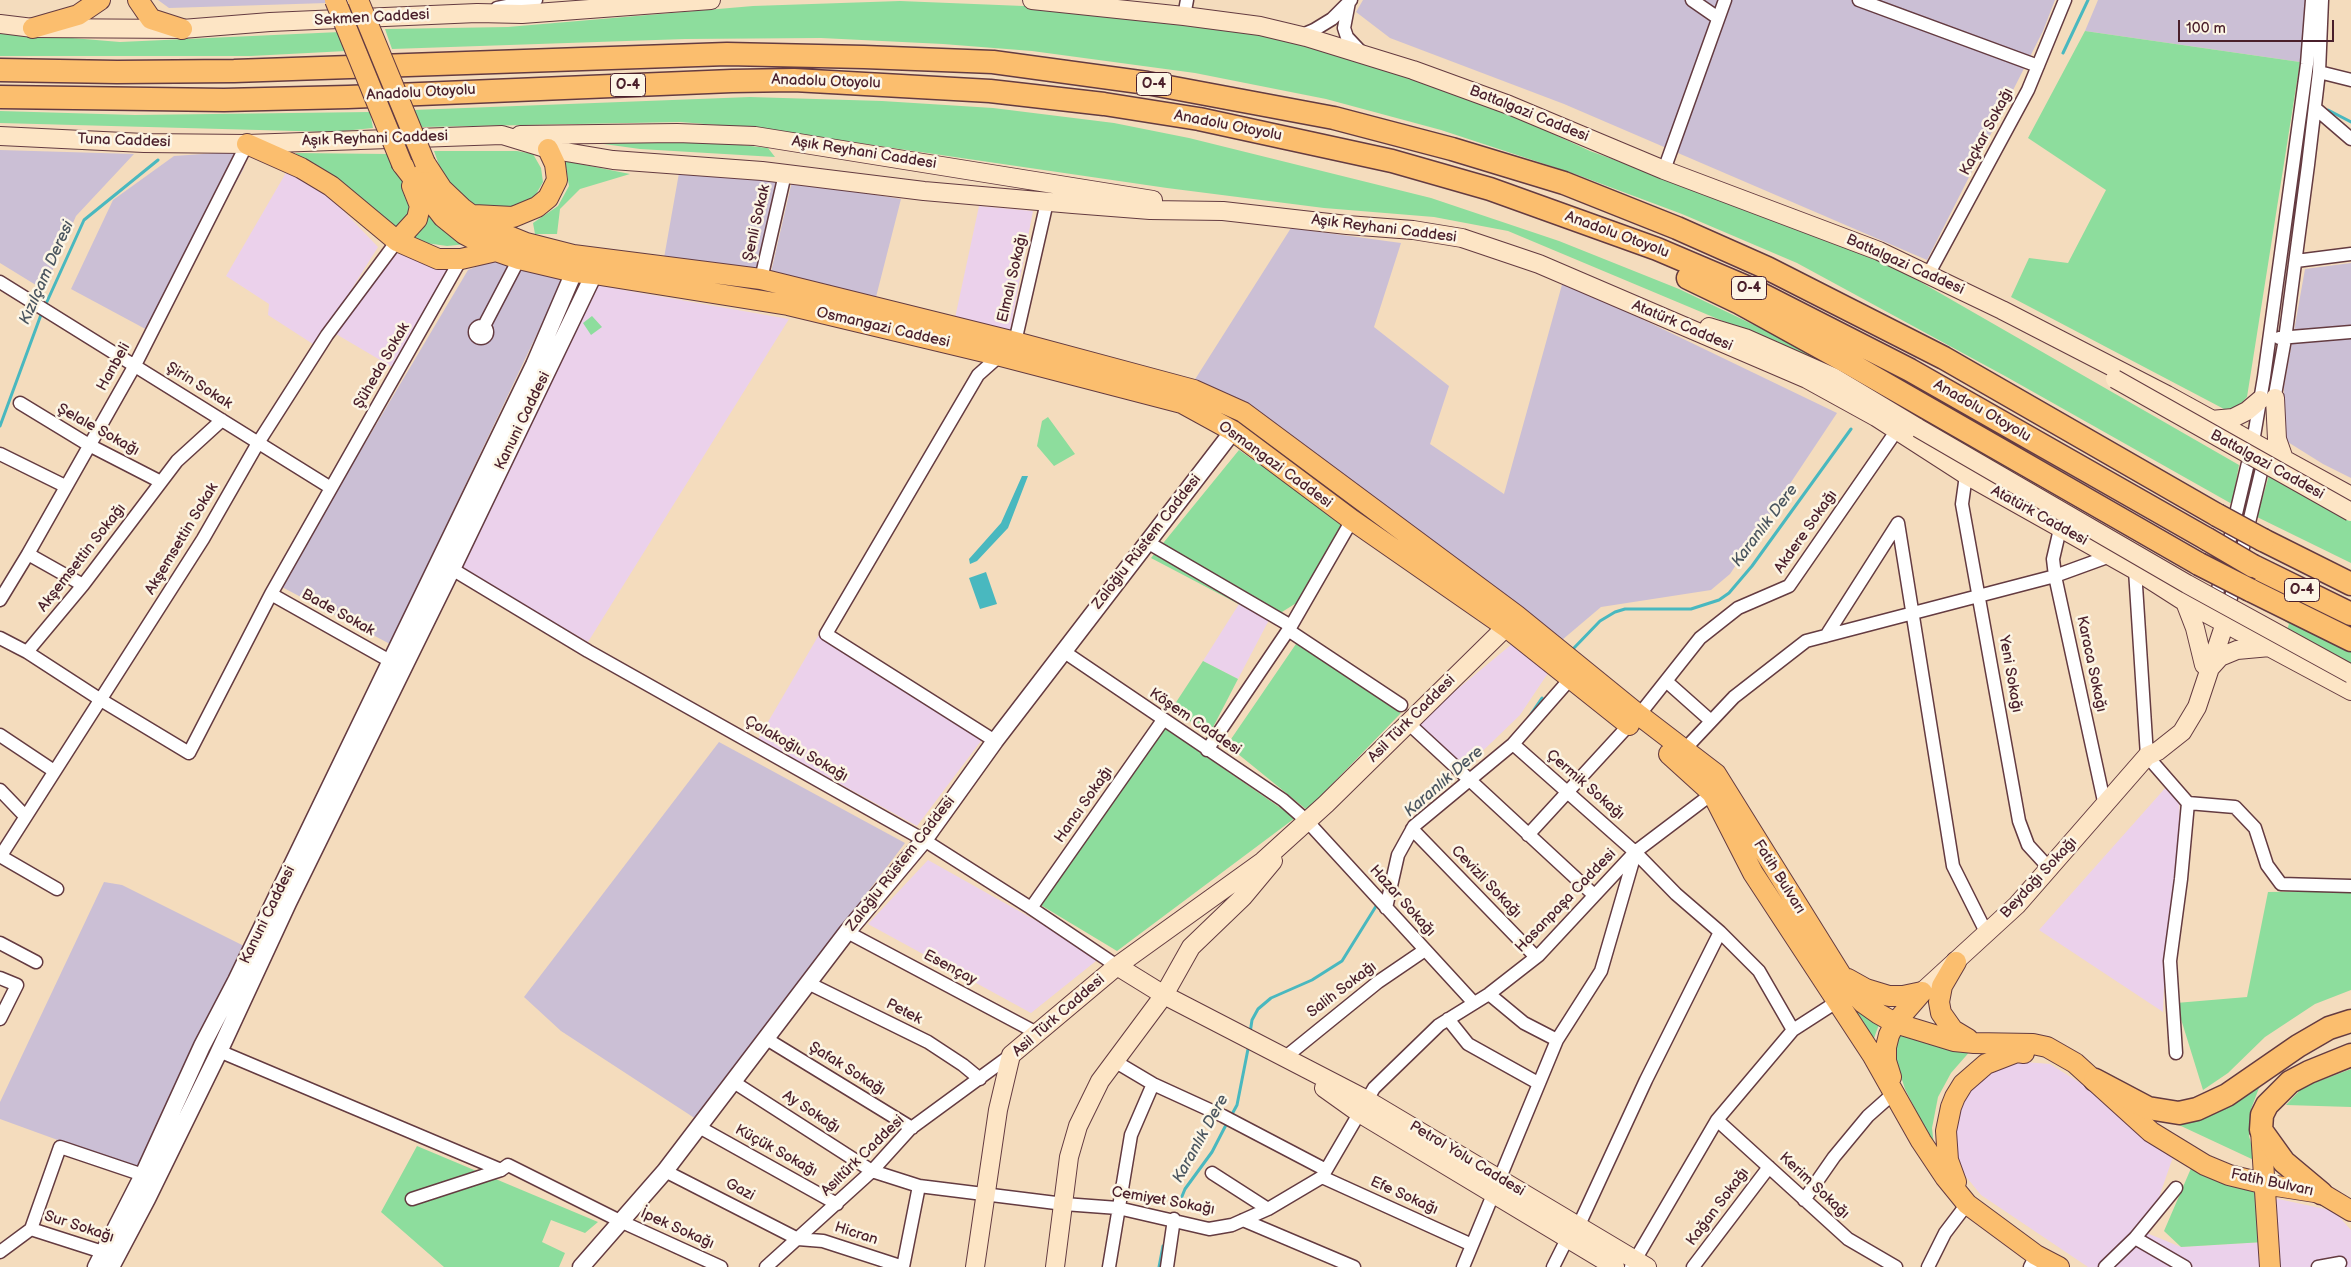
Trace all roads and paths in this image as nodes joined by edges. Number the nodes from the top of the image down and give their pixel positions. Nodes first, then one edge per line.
1 (100, 0) edge
2 (138, 0) edge
3 (335, 0) edge
4 (358, 0) edge
5 (536, 0) edge
6 (711, 0) edge
7 (1032, 0) edge
8 (1692, 0) edge
9 (1725, 0) edge
10 (1859, 0) edge
11 (2065, 0) edge
12 (2312, 0) edge
13 (2322, 0) edge
14 (1350, 1) edge
15 (1186, 8) edge
16 (477, 13) junction
17 (1718, 18) junction
18 (0, 24) edge
19 (33, 28) junction
20 (182, 29) junction
21 (1300, 36) junction
22 (1365, 55) junction
23 (2038, 66) junction
24 (0, 70) edge
25 (2319, 72) junction
26 (2351, 80) edge
27 (0, 97) edge
28 (2315, 108) junction
29 (1252, 130) junction
30 (502, 135) junction
31 (0, 136) edge
32 (2351, 139) edge
33 (247, 144) junction
34 (548, 149) junction
35 (402, 164) junction
36 (1664, 170) junction
37 (785, 174) junction
38 (1047, 202) junction
39 (1223, 211) junction
40 (474, 215) junction
41 (397, 241) junction
42 (496, 251) junction
43 (2351, 254) edge
44 (461, 259) junction
45 (519, 260) junction
46 (2296, 261) junction
47 (585, 268) junction
48 (1928, 274) junction
49 (761, 279) junction
50 (0, 282) edge
51 (1624, 302) junction
52 (2002, 310) junction
53 (484, 326) dead end
54 (2351, 332) edge
55 (2269, 337) junction
56 (2285, 338) junction
57 (1016, 342) junction
58 (1001, 356) junction
59 (135, 365) junction
60 (2267, 399) junction
61 (20, 403) dead end
62 (222, 420) junction
63 (2211, 420) junction
64 (1897, 430) junction
65 (1232, 431) junction
66 (258, 443) junction
67 (89, 445) junction
68 (2260, 446) junction
69 (0, 454) edge
70 (2284, 459) junction
71 (1966, 475) junction
72 (162, 482) junction
73 (65, 486) junction
74 (331, 488) junction
75 (2351, 496) edge
76 (2351, 512) edge
77 (1352, 520) junction
78 (2060, 529) junction
79 (1147, 542) junction
80 (28, 554) junction
81 (2110, 556) junction
82 (445, 565) junction
83 (2135, 570) junction
84 (2055, 576) junction
85 (2351, 584) edge
86 (83, 586) junction
87 (271, 594) junction
88 (1980, 596) junction
89 (0, 600) edge
90 (2185, 602) junction
91 (1913, 614) junction
92 (2351, 614) edge
93 (2218, 620) junction
94 (1511, 621) junction
95 (1289, 628) junction
96 (1826, 636) junction
97 (0, 638) edge
98 (2351, 640) edge
99 (2270, 647) junction
100 (1063, 651) junction
101 (27, 652) junction
102 (390, 661) junction
103 (2207, 666) junction
104 (2351, 674) edge
105 (1571, 678) junction
106 (1666, 681) junction
107 (2351, 691) edge
108 (101, 700) junction
109 (1401, 705) dead end
110 (1163, 720) junction
111 (1634, 720) junction
112 (1712, 721) junction
113 (1408, 722) junction
114 (0, 735) edge
115 (994, 741) junction
116 (1513, 744) junction
117 (1207, 750) junction
118 (1680, 755) junction
119 (2147, 756) junction
120 (54, 771) junction
121 (1466, 776) junction
122 (0, 790) edge
123 (1718, 790) junction
124 (1568, 792) junction
125 (2188, 803) junction
126 (2105, 806) junction
127 (26, 816) junction
128 (1307, 821) junction
129 (1412, 829) junction
130 (1528, 835) junction
131 (924, 840) junction
132 (1635, 852) junction
133 (0, 856) edge
134 (2050, 869) junction
135 (2351, 886) edge
136 (57, 889) dead end
137 (1594, 895) junction
138 (1385, 907) junction
139 (1031, 908) junction
140 (1182, 919) junction
141 (848, 932) junction
142 (1720, 932) junction
143 (1986, 932) junction
144 (0, 942) edge
145 (1191, 947) junction
146 (1425, 950) junction
147 (1536, 957) junction
148 (36, 962) dead end
149 (1956, 962) junction
150 (1117, 966) junction
151 (1840, 974) junction
152 (0, 978) edge
153 (808, 983) junction
154 (1167, 988) junction
155 (1922, 992) junction
156 (1489, 994) junction
157 (1838, 1001) junction
158 (1474, 1003) junction
159 (0, 1019) edge
160 (1448, 1019) junction
161 (2351, 1021) edge
162 (1895, 1023) junction
163 (1792, 1030) junction
164 (1037, 1033) junction
165 (765, 1038) junction
166 (1557, 1040) junction
167 (1974, 1043) junction
168 (219, 1051) junction
169 (2176, 1053) dead end
170 (1011, 1055) junction
171 (2351, 1056) edge
172 (1283, 1058) junction
173 (1116, 1062) junction
174 (2075, 1063) junction
175 (980, 1080) junction
176 (2095, 1080) junction
177 (732, 1081) junction
178 (1538, 1082) junction
179 (1153, 1084) junction
180 (1895, 1092) junction
181 (1363, 1107) junction
182 (1717, 1120) junction
183 (699, 1127) junction
184 (912, 1128) junction
185 (2261, 1130) junction
186 (1769, 1167) junction
187 (501, 1170) junction
188 (666, 1171) junction
189 (872, 1171) junction
190 (1212, 1173) dead end
191 (1324, 1174) junction
192 (143, 1175) junction
193 (2266, 1184) junction
194 (919, 1186) junction
195 (1497, 1186) junction
196 (2176, 1188) dead end
197 (987, 1193) junction
198 (2321, 1193) junction
199 (412, 1199) dead end
200 (1804, 1200) junction
201 (837, 1204) junction
202 (1064, 1204) junction
203 (1967, 1204) junction
204 (1118, 1208) junction
205 (1268, 1209) junction
206 (2351, 1211) edge
207 (1174, 1219) junction
208 (1243, 1220) junction
209 (620, 1221) junction
210 (31, 1229) junction
211 (1573, 1233) junction
212 (2134, 1238) junction
213 (798, 1239) junction
214 (1472, 1245) junction
215 (0, 1252) edge
216 (110, 1259) edge
217 (2033, 1261) edge
218 (2340, 1263) dead end
219 (1638, 1265) edge
220 (96, 1267) edge
221 (581, 1267) edge
222 (721, 1267) edge
223 (766, 1267) edge
224 (903, 1267) edge
225 (975, 1267) edge
226 (1055, 1267) edge
227 (1109, 1267) edge
228 (1167, 1267) edge
229 (1354, 1267) edge
230 (1463, 1267) edge
231 (1554, 1267) edge
232 (1615, 1267) edge
233 (1693, 1267) edge
234 (1896, 1267) edge
235 (1928, 1267) edge
236 (2059, 1267) edge
237 (2105, 1267) edge
238 (2185, 1267) edge
239 (2270, 1267) edge
240 (2318, 1267) edge

1 - 19 main road
2 - 20 main road
3 - 35 main road, Osmangazi Caddesi, bridge
4 - 40 main road, Osmangazi Caddesi, bridge
5 - 16 street
6 - 16 main road, Sekmen Caddesi
7 - 15 main road, Battalgazi Caddesi
8 - 17 street
9 - 17 street
10 - 23 street
11 - 23 street, Kaçkar Sokağı
12 - 55 street
13 - 25 street
14 - 21 street
14 - 22 street
15 - 21 main road, Battalgazi Caddesi
16 - 20 main road, Sekmen Caddesi
17 - 36 street
18 - 19 main road, Sekmen Caddesi
19 - 20 main road, Sekmen Caddesi
21 - 22 main road, Battalgazi Caddesi
22 - 36 main road, Battalgazi Caddesi
23 - 48 street, Kaçkar Sokağı
24 - 85 highway, Anadolu Otoyolu / O-4, bridge
25 - 26 street
25 - 28 street
27 - 29 highway, Anadolu Otoyolu / O-4
28 - 32 street
28 - 46 street
29 - 92 highway, Anadolu Otoyolu / O-4, bridge
29 - 98 highway, bridge
30 - 33 main road, Aşık Reyhani Caddesi
30 - 34 main road, Aşık Reyhani Caddesi
30 - 39 main road, Aşık Reyhani Caddesi
31 - 33 main road, Tuna Caddesi
33 - 41 main road
33 - 59 street, Hanbeli
34 - 37 main road, Aşık Reyhani Caddesi
34 - 40 main road
35 - 41 main road
35 - 42 main road, Osmangazi Caddesi
36 - 48 main road, Battalgazi Caddesi
37 - 38 main road, Aşık Reyhani Caddesi
37 - 49 street, Şenli Sokak
38 - 39 main road, Aşık Reyhani Caddesi
38 - 57 street, Elmalı Sokağı
39 - 51 main road, Aşık Reyhani Caddesi
40 - 47 main road, Osmangazi Caddesi
41 - 44 main road
41 - 66 street, Akşemsettin Sokak
42 - 44 main road
42 - 45 main road, Osmangazi Caddesi
43 - 46 street
44 - 74 street, Şüheda Sokak
45 - 47 main road, Osmangazi Caddesi
45 - 53 street
46 - 56 street
47 - 49 main road, Osmangazi Caddesi
47 - 58 main road, Osmangazi Caddesi
47 - 82 street, Kanuni Caddesi
48 - 52 main road, Battalgazi Caddesi
49 - 57 main road, Osmangazi Caddesi
50 - 59 street, Şirin Sokak
51 - 64 main road, Atatürk Caddesi
51 - 104 main road, Atatürk Caddesi, bridge
52 - 63 main road, Battalgazi Caddesi
52 - 76 main road, Battalgazi Caddesi, bridge
54 - 56 street
55 - 56 street
55 - 60 street
56 - 60 street
57 - 58 street, Elmalı Sokağı
57 - 94 main road, Osmangazi Caddesi
58 - 65 main road, Osmangazi Caddesi
58 - 115 street, Elmalı Sokağı
59 - 62 street, Şirin Sokak
59 - 67 street, Hanbeli
60 - 63 main road
60 - 68 street
60 - 70 main road
61 - 67 street, Şelale Sokağı
62 - 66 street, Şirin Sokak
62 - 72 street, Akşemsettin Sokağı
63 - 68 main road, Battalgazi Caddesi
64 - 71 main road, Atatürk Caddesi
64 - 106 street, Akdere Sokağı
65 - 77 main road, Osmangazi Caddesi
65 - 79 street, Zaloğlu Rüstem Caddesi
66 - 74 street, Şirin Sokak
66 - 108 street, Akşemsettin Sokak
67 - 72 street, Şelale Sokağı
67 - 73 street, Hanbeli
68 - 70 main road, Battalgazi Caddesi
68 - 93 street
69 - 73 street
70 - 75 main road, Battalgazi Caddesi
71 - 78 main road, Atatürk Caddesi
71 - 88 street, Yeni Sokağı
72 - 86 street, Akşemsettin Sokağı
73 - 80 street, Hanbeli
74 - 87 street, Şüheda Sokak
77 - 94 main road, Osmangazi Caddesi
77 - 95 street
78 - 81 main road, Atatürk Caddesi
78 - 84 street, Karaca Sokağı
79 - 95 street
79 - 100 street, Zaloğlu Rüstem Caddesi
80 - 86 street
80 - 89 street, Hanbeli
81 - 83 main road, Atatürk Caddesi
81 - 84 street
82 - 102 street, Kanuni Caddesi
82 - 131 street, Çolakoğlu Sokağı
82 - 168 street, Kanuni Caddesi
83 - 90 main road, Atatürk Caddesi
83 - 119 street
84 - 88 street
84 - 126 street, Karaca Sokağı
86 - 101 street, Akşemsettin Sokağı
87 - 102 street, Bade Sokak
87 - 108 street, Şüheda Sokak
88 - 91 street
88 - 134 street, Yeni Sokağı
90 - 93 main road, Atatürk Caddesi
90 - 103 main road
91 - 96 street
91 - 96 street
91 - 143 street
93 - 99 main road, Atatürk Caddesi
93 - 103 main road
94 - 105 main road, Fatih Bulvarı
94 - 111 main road, Fatih Bulvarı
94 - 113 main road, Asil Türk Caddesi
95 - 109 street
95 - 117 street
96 - 112 street
97 - 101 street
99 - 103 main road
99 - 107 main road, Atatürk Caddesi
100 - 110 street, Köşem Caddesi
100 - 115 street, Zaloğlu Rüstem Caddesi
101 - 108 street
102 - 192 street, Kanuni Caddesi
103 - 119 main road, Beydağı Sokağı
105 - 111 main road, Fatih Bulvarı
105 - 116 street
106 - 111 street, Akdere Sokağı
106 - 112 street
108 - 120 street, Akşemsettin Sokak
110 - 117 street, Köşem Caddesi
110 - 139 street, Hancı Sokağı
111 - 118 main road, Fatih Bulvarı
111 - 124 street, Akdere Sokağı
112 - 118 street
113 - 121 street
113 - 128 main road, Asil Türk Caddesi
114 - 120 street
115 - 131 street, Zaloğlu Rüstem Caddesi
116 - 121 street
116 - 124 street, Çermik Sokağı
117 - 128 street, Köşem Caddesi
118 - 123 main road, Fatih Bulvarı
119 - 125 street
119 - 126 main road, Beydağı Sokağı
120 - 127 street, Akşemsettin Sokak
121 - 129 street
121 - 130 street
122 - 127 street
123 - 132 street, Hasanpaşa Caddesi
123 - 151 main road, Fatih Bulvarı
123 - 157 main road, Fatih Bulvarı
124 - 130 street, Akdere Sokağı
124 - 132 street, Çermik Sokağı
125 - 135 street
125 - 169 street
126 - 134 main road, Beydağı Sokağı
127 - 133 street, Akşemsettin Sokak
128 - 138 street, Hazar Sokağı
128 - 140 main road, Asil Türk Caddesi
128 - 145 main road, Asil Türk Caddesi
129 - 138 street
129 - 147 street, Cevizli Sokağı
130 - 137 street
131 - 139 street, Çolakoğlu Sokağı
131 - 141 street, Zaloğlu Rüstem Caddesi
132 - 137 street, Hasanpaşa Caddesi
132 - 142 street, Çermik Sokağı
132 - 166 street
133 - 136 street
134 - 143 main road, Beydağı Sokağı
137 - 147 street, Hasanpaşa Caddesi
138 - 146 street, Hazar Sokağı
139 - 150 street, Çolakoğlu Sokağı
140 - 145 main road
140 - 150 main road, Asil Türk Caddesi
141 - 153 street, Zaloğlu Rüstem Caddesi
141 - 164 street, Esençay
142 - 163 street, Çermik Sokağı
142 - 211 street
143 - 149 main road, Beydağı Sokağı
144 - 148 street
145 - 154 main road, Asil Türk Caddesi
146 - 158 street, Hazar Sokağı
146 - 172 street, Salih Sokağı
147 - 156 street, Hasanpaşa Caddesi
149 - 155 main road, Beydağı Sokağı
149 - 167 main road
150 - 154 main road, Petrol Yolu Caddesi
150 - 164 main road, Asil Türk Caddesi
151 - 155 main road
151 - 162 main road, Fatih Bulvarı
152 - 159 street
153 - 165 street, Zaloğlu Rüstem Caddesi
153 - 175 street, Petek
154 - 172 main road, Petrol Yolu Caddesi
154 - 173 main road, Asil Türk Caddesi
155 - 162 main road
156 - 158 street, Hasanpaşa Caddesi
156 - 166 street
157 - 163 street
157 - 180 main road, Fatih Bulvarı
158 - 160 street, Hasanpaşa Caddesi
160 - 178 street
160 - 181 street, Hasanpaşa Caddesi
161 - 176 highway
162 - 167 main road, Fatih Bulvarı
162 - 180 main road
163 - 182 street
164 - 170 main road, Asil Türk Caddesi
165 - 177 street, Zaloğlu Rüstem Caddesi
165 - 184 street, Şafak Sokağı
166 - 178 street
167 - 174 main road, Fatih Bulvarı
168 - 187 street
168 - 216 street, Kanuni Caddesi
170 - 175 street, Asıltürk Caddesi
170 - 197 main road, Asil Türk Caddesi
171 - 185 highway
172 - 181 main road, Petrol Yolu Caddesi
173 - 179 street, Efe Sokağı
173 - 202 main road, Asil Türk Caddesi
174 - 176 main road, Fatih Bulvarı
174 - 203 main road, Fatih Bulvarı
175 - 184 street, Asıltürk Caddesi
176 - 193 main road, Fatih Bulvarı
177 - 183 street, Zaloğlu Rüstem Caddesi
177 - 189 street, Ay Sokağı
178 - 195 street
179 - 191 street, Efe Sokağı
179 - 204 street
180 - 200 street
180 - 203 main road, Fatih Bulvarı
181 - 191 street, Hasanpaşa Caddesi
181 - 195 main road, Petrol Yolu Caddesi
182 - 186 street, Kerim Sokağı
182 - 219 street
183 - 188 street, Zaloğlu Rüstem Caddesi
183 - 201 street, Küçük Sokağı
184 - 189 street, Asıltürk Caddesi
185 - 193 main road
185 - 198 highway
186 - 200 street, Kerim Sokağı
186 - 233 street, Kağan Sokağı
187 - 199 street
187 - 209 street, İpek Sokağı
188 - 209 street, Zaloğlu Rüstem Caddesi
188 - 213 street, Gazi
189 - 194 street, Ay Sokağı
189 - 201 street, Asıltürk Caddesi
190 - 205 street
191 - 205 street, Cemiyet Sokağı
191 - 214 street, Efe Sokağı
192 - 210 street
192 - 216 street, Kanuni Caddesi
193 - 198 main road, Fatih Bulvarı
193 - 239 main road
194 - 197 street, Cemiyet Sokağı
194 - 224 street
195 - 211 main road, Petrol Yolu Caddesi
195 - 214 street
196 - 212 street
197 - 202 street, Cemiyet Sokağı
197 - 225 main road, Asil Türk Caddesi
198 - 206 main road, Fatih Bulvarı
200 - 234 street, Kerim Sokağı
201 - 213 street, Asıltürk Caddesi
202 - 204 street, Cemiyet Sokağı
202 - 226 main road, Asil Türk Caddesi
203 - 217 main road, Fatih Bulvarı
203 - 235 street
204 - 207 street, Cemiyet Sokağı
204 - 227 street
205 - 208 street, Cemiyet Sokağı
207 - 208 street, Cemiyet Sokağı
207 - 228 street
208 - 229 street
209 - 221 street, Zaloğlu Rüstem Caddesi
209 - 222 street, İpek Sokağı
210 - 215 street
210 - 216 street, Sur Sokağı
211 - 219 main road, Petrol Yolu Caddesi
211 - 231 street
211 - 232 main road, Petrol Yolu Caddesi
212 - 237 street
212 - 238 street
213 - 223 street, Asıltürk Caddesi
213 - 224 street, Hicran
214 - 230 street
216 - 220 street, Kanuni Caddesi
217 - 236 main road, Fatih Bulvarı
218 - 240 street

